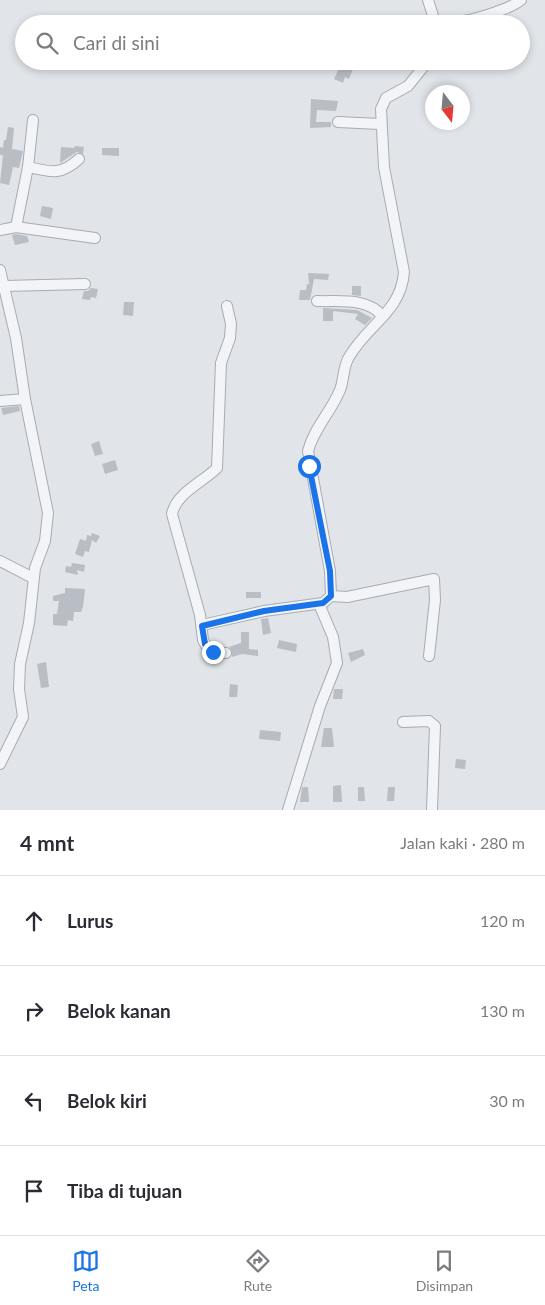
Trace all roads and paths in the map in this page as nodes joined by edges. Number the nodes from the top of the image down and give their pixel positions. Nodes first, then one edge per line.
1 (428, 0) edge
2 (521, 0) edge
3 (432, 15) edge
4 (484, 15) edge
5 (421, 70) edge
6 (33, 120) dead end
7 (338, 122) dead end
8 (380, 124) junction
9 (79, 159) dead end
10 (28, 167) junction
11 (16, 227) junction
12 (0, 230) edge
13 (95, 238) dead end
14 (0, 270) edge
15 (85, 284) dead end
16 (4, 286) junction
17 (318, 301) dead end
18 (227, 306) dead end
19 (382, 316) junction
20 (25, 399) junction
21 (0, 401) edge
22 (0, 561) edge
23 (33, 578) junction
24 (331, 596) junction
25 (319, 604) junction
26 (202, 626) junction
27 (226, 653) dead end
28 (429, 656) dead end
29 (402, 722) dead end
30 (0, 764) edge
31 (288, 810) edge
32 (432, 810) edge

1 - 3 street
2 - 4 street
5 - 8 street
6 - 10 street
7 - 8 street
8 - 19 street
9 - 10 street
10 - 11 street
11 - 12 street
11 - 13 street
14 - 16 street
15 - 16 street
16 - 20 street
17 - 19 street
18 - 26 street
19 - 24 street
20 - 21 street
20 - 23 street
22 - 23 street
23 - 30 street
24 - 25 street
24 - 28 street
25 - 26 street
25 - 31 street
26 - 27 street
29 - 32 street

